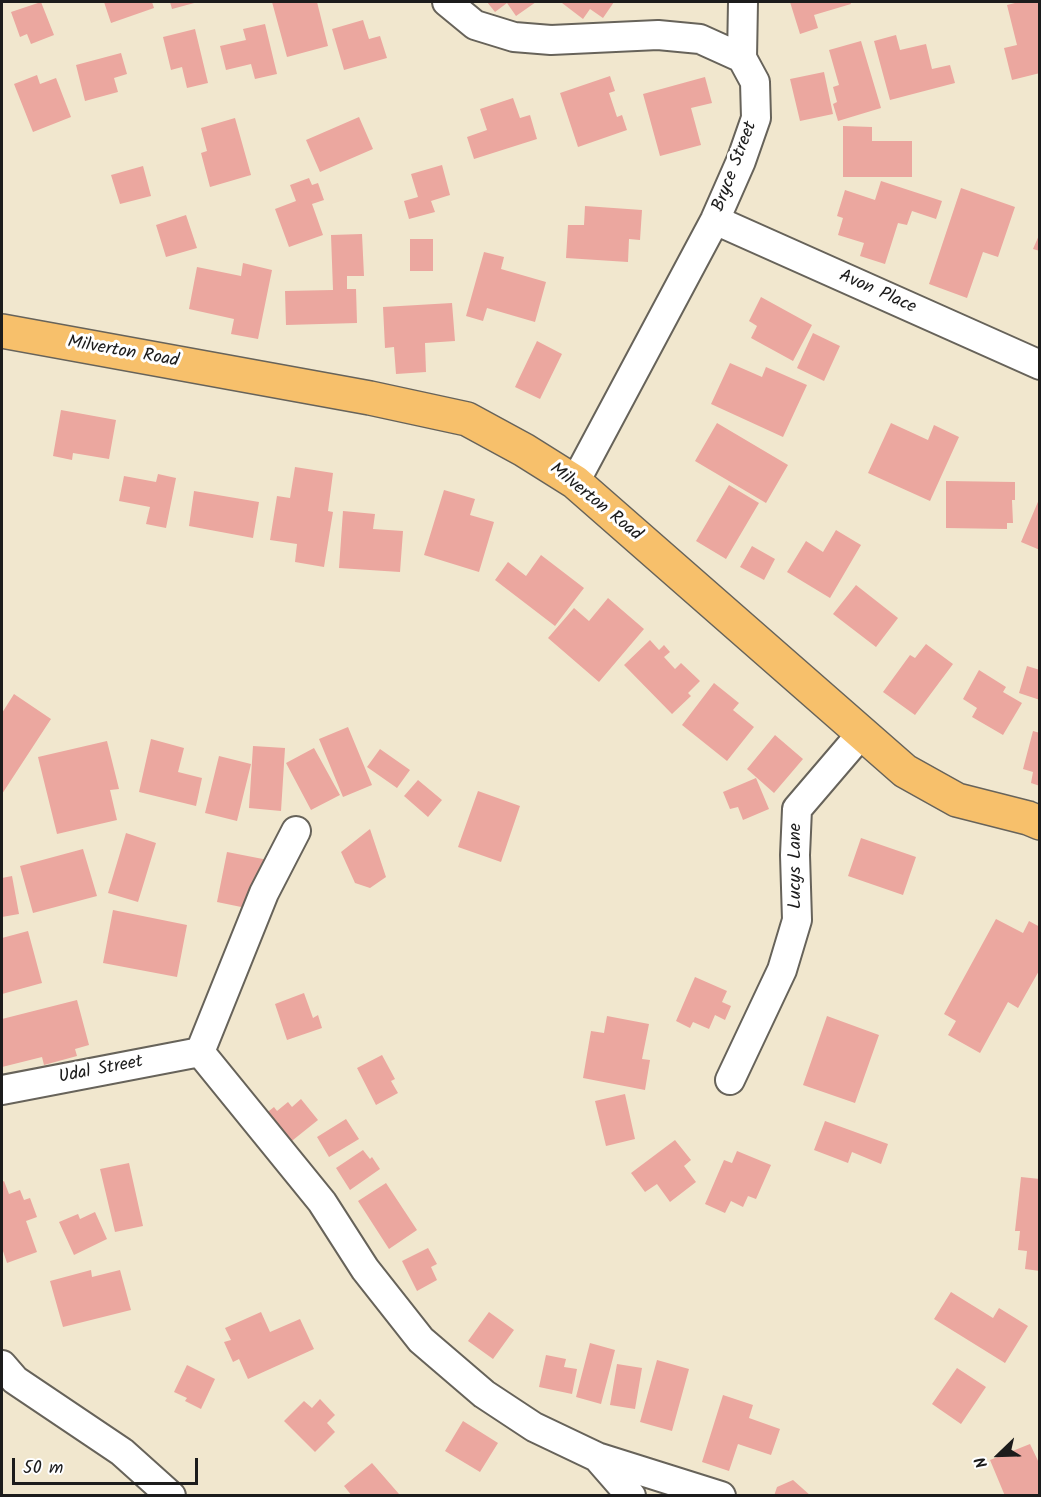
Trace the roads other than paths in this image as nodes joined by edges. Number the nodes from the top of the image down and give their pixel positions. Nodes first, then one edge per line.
1 (447, 2) edge
2 (743, 2) edge
3 (742, 58) junction
4 (716, 220) junction
5 (2, 331) edge
6 (1040, 365) edge
7 (575, 482) junction
8 (862, 734) junction
9 (1040, 823) edge
10 (296, 831) dead end
11 (200, 1052) junction
12 (730, 1080) dead end
13 (2, 1090) edge
14 (2, 1365) edge
15 (597, 1457) junction
16 (171, 1496) edge
17 (631, 1496) edge
18 (721, 1496) edge

1 - 3 street
2 - 3 street
3 - 4 street, Bryce Street
4 - 6 street, Avon Place
4 - 7 street, Bryce Street
5 - 7 main road, Milverton Road
7 - 8 main road, Milverton Road
8 - 9 main road, Milverton Road
8 - 12 street, Lucys Lane
10 - 11 street
11 - 13 street, Udal Street
11 - 15 street
14 - 16 street
15 - 17 street
15 - 18 street

